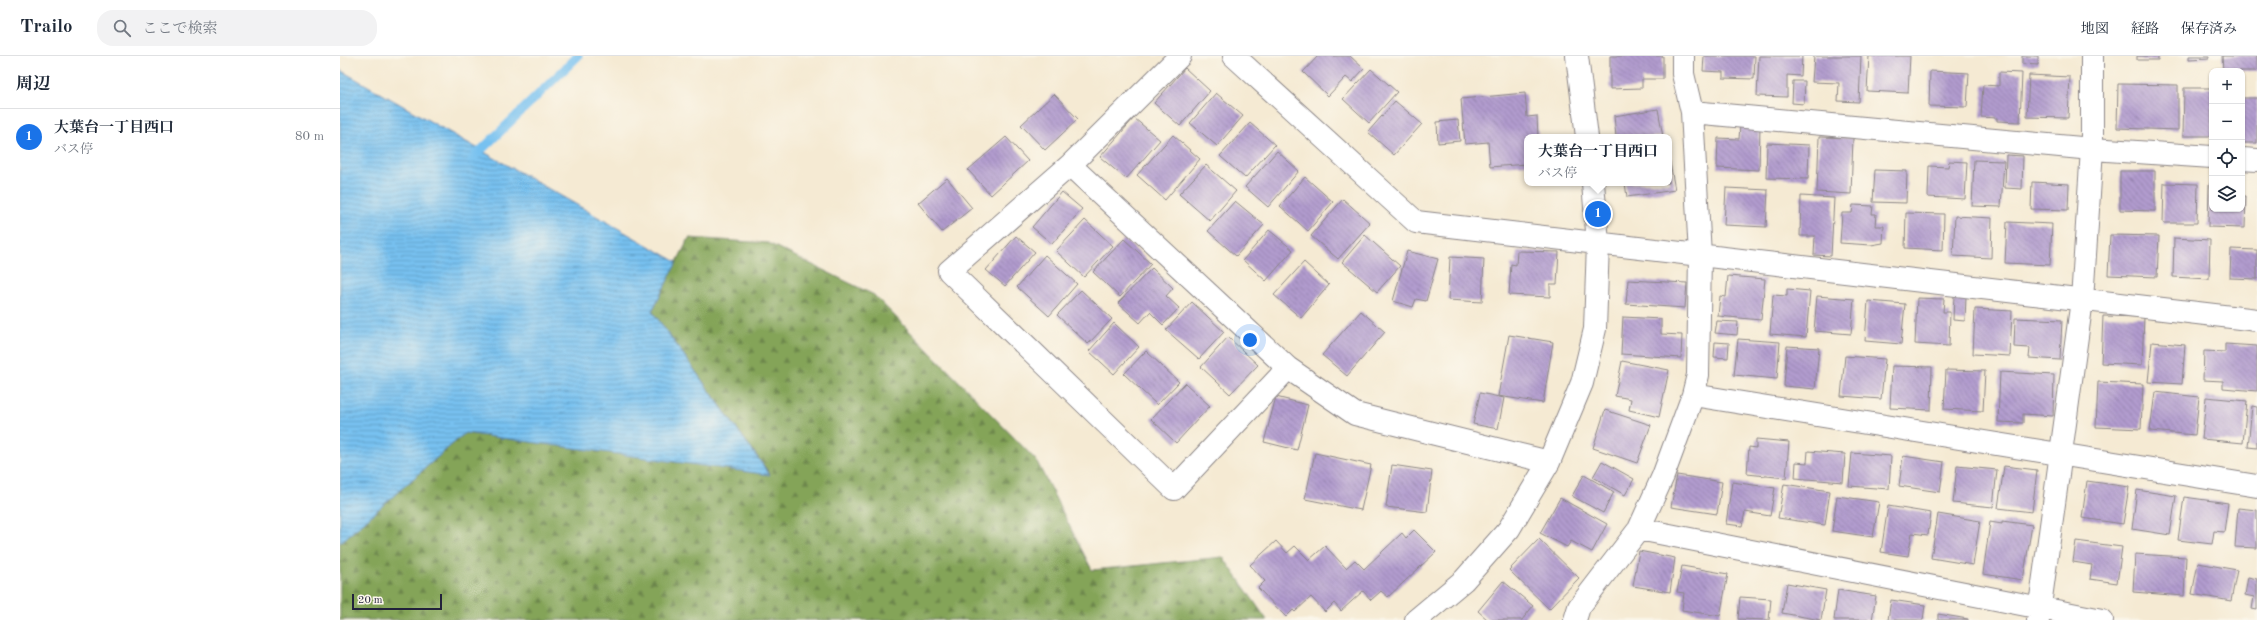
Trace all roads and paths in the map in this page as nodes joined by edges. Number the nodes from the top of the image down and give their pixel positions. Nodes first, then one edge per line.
1 (1180, 56) edge
2 (1234, 56) edge
3 (1577, 56) edge
4 (1683, 56) edge
5 (2092, 56) edge
6 (1692, 112) junction
7 (1587, 134) edge
8 (2092, 149) junction
9 (2209, 157) edge
10 (2245, 159) edge
11 (2257, 160) edge
12 (1070, 165) junction
13 (1593, 186) edge
14 (1598, 243) junction
15 (1700, 255) junction
16 (2082, 300) junction
17 (2257, 320) edge
18 (1288, 368) junction
19 (1693, 395) junction
20 (2060, 454) junction
21 (1549, 462) junction
22 (2257, 486) edge
23 (1639, 529) junction
24 (2038, 614) edge
25 (1416, 620) edge
26 (1575, 620) edge
27 (2102, 620) edge

1 - 12 street
2 - 14 street
3 - 7 street
4 - 6 street
5 - 8 street
6 - 8 street
6 - 15 street
8 - 9 street
8 - 16 street
10 - 11 street
12 - 18 street
12 - 18 street
13 - 14 street
14 - 15 street
14 - 21 street
15 - 16 street
15 - 19 street
16 - 17 street
16 - 20 street
18 - 21 street
19 - 20 street
19 - 23 street
20 - 22 street
20 - 24 street
21 - 25 street
23 - 24 street
23 - 26 street
24 - 27 street

